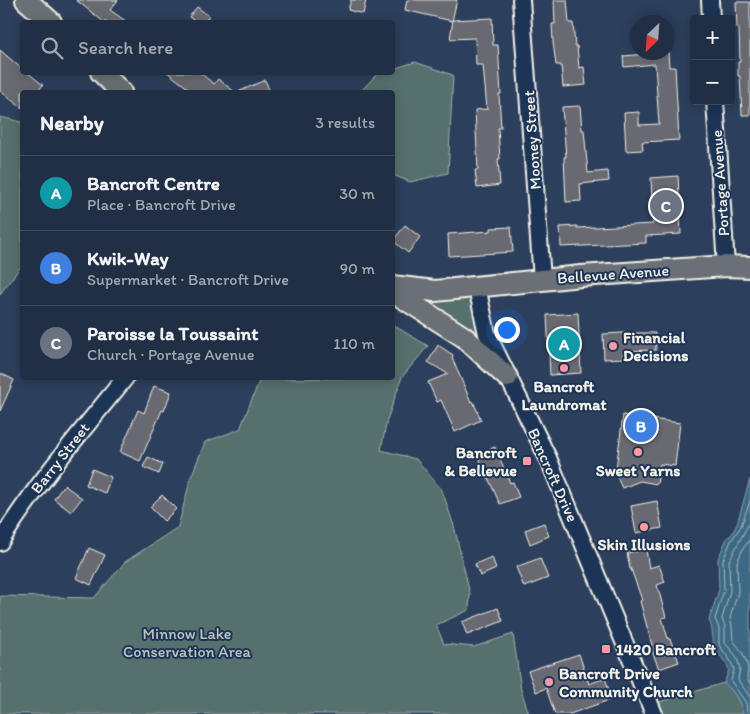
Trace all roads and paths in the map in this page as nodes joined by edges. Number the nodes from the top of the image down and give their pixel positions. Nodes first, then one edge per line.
1 (26, 0) edge
2 (521, 0) edge
3 (710, 0) edge
4 (711, 15) edge
5 (49, 20) edge
6 (104, 75) edge
7 (119, 90) edge
8 (715, 105) edge
9 (726, 266) junction
10 (750, 267) edge
11 (542, 279) junction
12 (395, 287) edge
13 (477, 287) junction
14 (395, 293) edge
15 (507, 377) junction
16 (123, 380) edge
17 (0, 542) edge
18 (654, 714) edge

1 - 5 main road
2 - 11 street, Mooney Street
3 - 4 street
6 - 7 main road
8 - 9 street, Portage Avenue
9 - 10 main road, Bellevue Avenue
9 - 11 main road, Bellevue Avenue
11 - 13 main road, Bellevue Avenue
12 - 13 main road
13 - 15 street, Bancroft Drive
14 - 15 main road
15 - 18 street, Bancroft Drive
16 - 17 street, Barry Street

